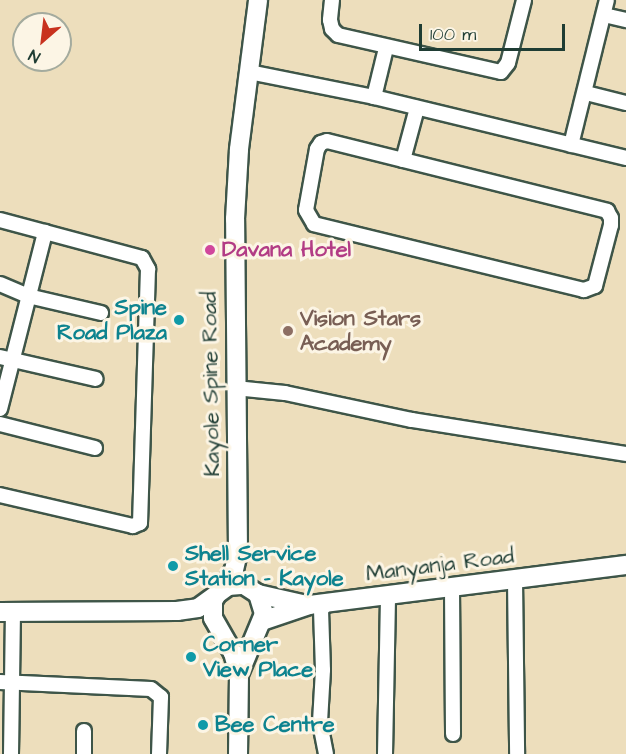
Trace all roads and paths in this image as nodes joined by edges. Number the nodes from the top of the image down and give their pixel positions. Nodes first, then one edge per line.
1 (258, 0) edge
2 (332, 0) edge
3 (524, 0) edge
4 (607, 0) edge
5 (604, 15) junction
6 (626, 20) edge
7 (386, 48) junction
8 (249, 72) junction
9 (586, 93) junction
10 (374, 97) junction
11 (626, 102) edge
12 (417, 108) junction
13 (571, 145) junction
14 (626, 158) edge
15 (403, 160) junction
16 (0, 220) edge
17 (45, 232) junction
18 (0, 284) edge
19 (28, 296) junction
20 (101, 313) dead end
21 (6, 358) edge
22 (96, 379) dead end
23 (235, 388) junction
24 (0, 409) edge
25 (0, 424) edge
26 (95, 448) dead end
27 (626, 454) edge
28 (0, 495) edge
29 (238, 552) junction
30 (626, 565) edge
31 (515, 580) junction
32 (452, 588) junction
33 (220, 592) junction
34 (256, 592) junction
35 (388, 597) junction
36 (318, 604) junction
37 (177, 610) junction
38 (7, 612) edge
39 (260, 625) junction
40 (219, 628) junction
41 (239, 674) junction
42 (6, 682) edge
43 (84, 731) dead end
44 (453, 735) dead end
45 (11, 754) edge
46 (84, 754) edge
47 (159, 754) edge
48 (238, 754) edge
49 (326, 754) edge
50 (385, 754) edge
51 (518, 754) edge

1 - 8 main road, Kayole Spine Road
2 - 7 street
3 - 7 street
4 - 5 street
5 - 6 street
5 - 9 street
7 - 10 street
8 - 10 street
8 - 23 main road, Kayole Spine Road
9 - 11 street
9 - 13 street
10 - 12 street
12 - 13 street
12 - 15 street
13 - 14 street
15 - 15 street
16 - 17 street
17 - 19 street
17 - 28 street
18 - 19 street
19 - 20 street
19 - 21 street
21 - 22 street
21 - 24 street
23 - 27 street
23 - 29 main road, Kayole Spine Road
25 - 26 street
29 - 33 main road
29 - 34 main road
30 - 31 main road, Manyanja Road
31 - 32 main road, Manyanja Road
31 - 51 street
32 - 35 main road, Manyanja Road
32 - 44 street
33 - 34 main road
33 - 37 main road
33 - 40 main road
34 - 36 main road
34 - 39 main road
35 - 36 main road, Manyanja Road
35 - 50 street
36 - 39 main road, Manyanja Road
36 - 49 street
37 - 38 main road
37 - 40 main road
38 - 42 street
39 - 40 main road
39 - 41 main road
40 - 41 main road
41 - 48 main road
42 - 45 street
42 - 47 street
43 - 46 street

